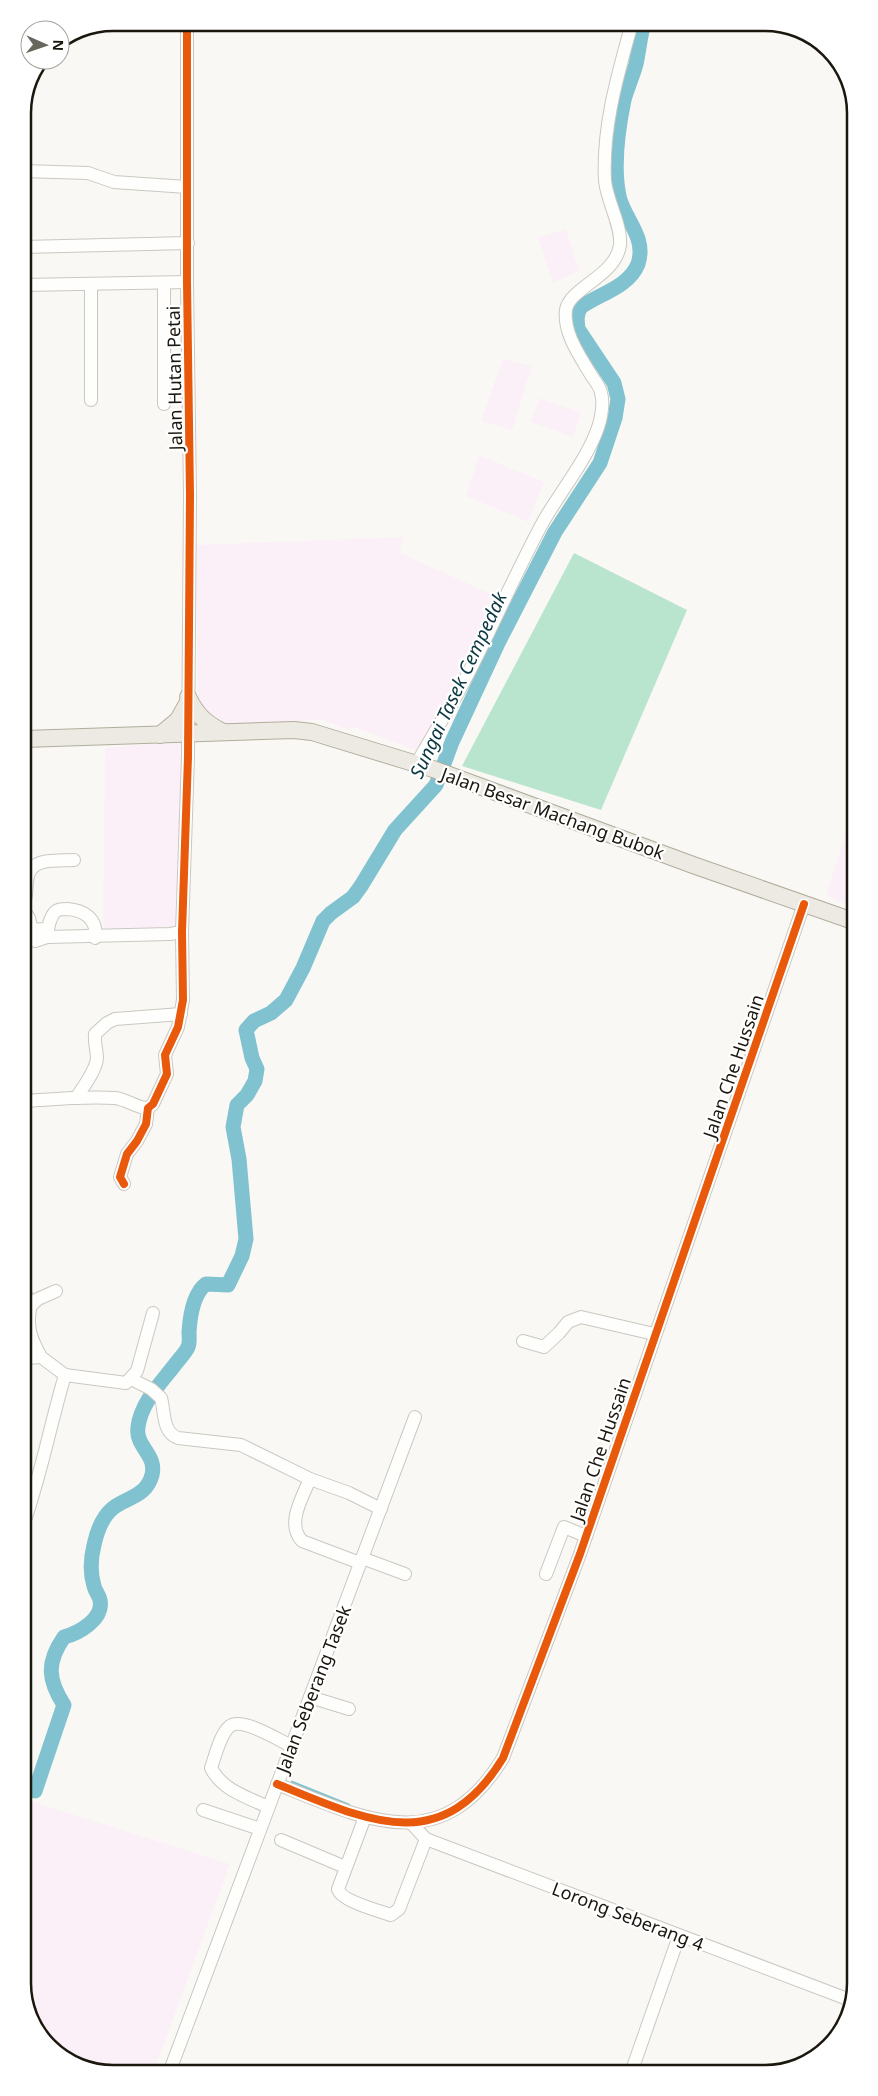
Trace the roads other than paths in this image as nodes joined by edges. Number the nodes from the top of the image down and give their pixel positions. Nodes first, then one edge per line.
1 (187, 31) edge
2 (630, 31) edge
3 (31, 170) edge
4 (187, 187) junction
5 (188, 243) junction
6 (31, 247) edge
7 (187, 282) junction
8 (164, 283) junction
9 (91, 284) junction
10 (31, 285) edge
11 (91, 400) dead end
12 (164, 404) dead end
13 (188, 699) junction
14 (223, 732) junction
15 (187, 733) junction
16 (160, 735) junction
17 (31, 740) edge
18 (417, 763) junction
19 (74, 860) dead end
20 (31, 868) edge
21 (804, 904) junction
22 (847, 919) edge
23 (31, 922) edge
24 (182, 932) junction
25 (37, 933) edge
26 (96, 936) junction
27 (181, 1014) junction
28 (76, 1098) junction
29 (31, 1101) edge
30 (148, 1108) junction
31 (124, 1184) dead end
32 (56, 1291) dead end
33 (31, 1302) edge
34 (153, 1313) dead end
35 (654, 1334) junction
36 (31, 1336) edge
37 (523, 1341) dead end
38 (41, 1357) junction
39 (31, 1358) edge
40 (65, 1375) junction
41 (131, 1380) junction
42 (415, 1417) dead end
43 (310, 1479) junction
44 (31, 1502) edge
45 (381, 1509) junction
46 (586, 1536) junction
47 (361, 1560) junction
48 (405, 1574) dead end
49 (546, 1574) dead end
50 (310, 1697) junction
51 (349, 1709) dead end
52 (291, 1746) junction
53 (277, 1784) junction
54 (268, 1807) junction
55 (203, 1810) dead end
56 (365, 1817) junction
57 (411, 1823) junction
58 (260, 1829) junction
59 (426, 1839) junction
60 (281, 1840) dead end
61 (345, 1867) junction
62 (679, 1936) junction
63 (845, 1998) edge
64 (173, 2065) edge
65 (634, 2065) edge

1 - 4 street, Jalan Hutan Petai
2 - 18 street
3 - 4 street
4 - 5 street, Jalan Hutan Petai
5 - 6 street
5 - 7 street, Jalan Hutan Petai
7 - 8 street
7 - 13 street, Jalan Hutan Petai
8 - 9 street
8 - 12 street
9 - 10 street
9 - 11 street
13 - 14 main road
13 - 15 street, Jalan Hutan Petai
13 - 16 main road
14 - 15 main road, Jalan Besar Machang Bubok
14 - 18 main road, Jalan Besar Machang Bubok
15 - 16 main road
15 - 24 street, Jalan Hutan Petai
16 - 17 main road
18 - 21 main road, Jalan Besar Machang Bubok
19 - 20 street
21 - 22 main road, Jalan Besar Machang Bubok
21 - 35 street, Jalan Che Hussain
23 - 25 street
24 - 26 street
24 - 27 street, Jalan Hutan Petai
25 - 26 street
25 - 26 street
27 - 28 street
27 - 30 street, Jalan Hutan Petai
28 - 29 street
28 - 30 street
30 - 31 street, Jalan Hutan Petai
32 - 33 street
34 - 41 street
35 - 37 street
35 - 46 street, Jalan Che Hussain
36 - 38 street
38 - 39 street
38 - 40 street
40 - 41 street
40 - 44 street
41 - 43 street
42 - 45 street, Jalan Seberang Tasek
43 - 45 street
43 - 47 street
45 - 47 street, Jalan Seberang Tasek
46 - 49 street
46 - 57 street, Jalan Che Hussain
47 - 48 street
47 - 50 street, Jalan Seberang Tasek
50 - 51 street
50 - 52 street, Jalan Seberang Tasek
52 - 53 street, Jalan Seberang Tasek
52 - 54 street
53 - 54 street, Jalan Seberang Tasek
53 - 56 street, Jalan Che Hussain
54 - 58 street, Jalan Seberang Tasek
55 - 58 street
56 - 57 street, Jalan Che Hussain
56 - 61 street
57 - 59 street, Lorong Seberang 4
58 - 64 street, Jalan Seberang Tasek
59 - 61 street
59 - 62 street, Lorong Seberang 4
60 - 61 street
62 - 63 street, Lorong Seberang 4
62 - 65 street

